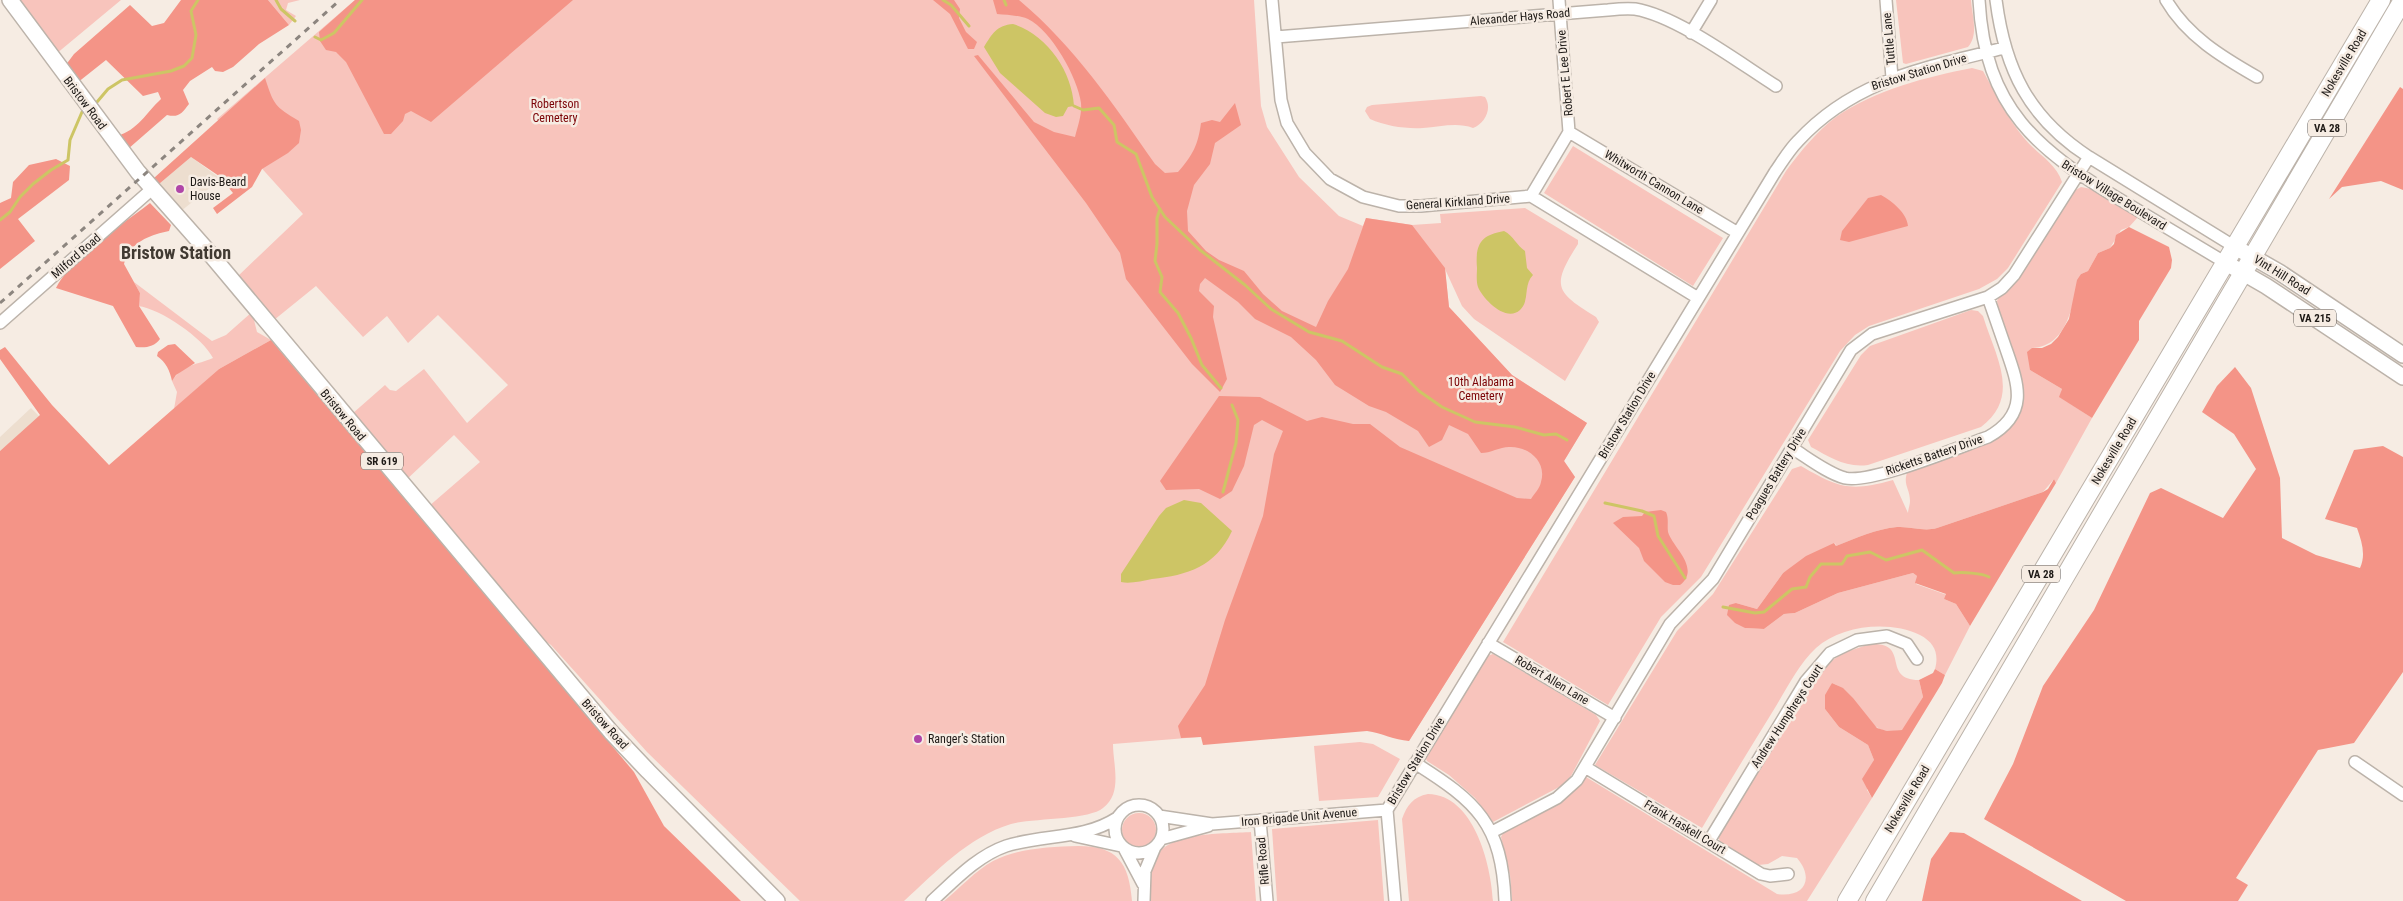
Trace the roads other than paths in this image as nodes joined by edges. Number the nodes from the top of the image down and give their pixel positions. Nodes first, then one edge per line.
1 (10, 0) edge
2 (1272, 0) edge
3 (1559, 0) edge
4 (1711, 0) edge
5 (1886, 0) edge
6 (1979, 0) edge
7 (1996, 0) edge
8 (2166, 0) edge
9 (2381, 0) edge
10 (2403, 0) edge
11 (1560, 14) junction
12 (1691, 33) junction
13 (1276, 37) junction
14 (2004, 48) junction
15 (1987, 52) junction
16 (2257, 77) dead end
17 (1892, 78) junction
18 (1776, 86) dead end
19 (1570, 132) junction
20 (2089, 157) junction
21 (2078, 175) junction
22 (152, 189) junction
23 (1531, 196) junction
24 (1738, 233) junction
25 (2235, 247) junction
26 (2252, 256) junction
27 (2226, 263) junction
28 (2242, 272) junction
29 (1988, 297) junction
30 (1698, 298) junction
31 (0, 323) edge
32 (2403, 355) edge
33 (2403, 377) edge
34 (1792, 448) junction
35 (1488, 643) junction
36 (1917, 659) dead end
37 (1615, 718) junction
38 (1415, 762) junction
39 (2355, 762) dead end
40 (1585, 767) junction
41 (2403, 795) edge
42 (1387, 810) junction
43 (1160, 816) junction
44 (1117, 818) junction
45 (1260, 820) junction
46 (1212, 824) junction
47 (1492, 832) junction
48 (1071, 835) junction
49 (1709, 841) junction
50 (1158, 843) junction
51 (1123, 848) junction
52 (1788, 874) dead end
53 (1143, 884) junction
54 (777, 901) edge
55 (932, 901) edge
56 (1144, 901) edge
57 (1267, 901) edge
58 (1395, 901) edge
59 (1505, 901) edge
60 (1847, 901) edge
61 (1875, 901) edge

1 - 22 main road, Bristow Road / SR 619
2 - 13 street, General Kirkland Drive
3 - 11 street, Robert E Lee Drive
4 - 12 street
5 - 17 street, Tuttle Lane
6 - 15 street, Bristow Village Boulevard
7 - 14 street, Bristow Village Boulevard
8 - 16 street
9 - 25 highway, Nokesville Road / VA 28
10 - 26 highway, Nokesville Road / VA 28
11 - 12 street, Alexander Hays Road
11 - 13 street, Alexander Hays Road
11 - 19 street, Robert E Lee Drive
12 - 18 street, Alexander Hays Road
13 - 23 street, General Kirkland Drive
14 - 15 street, Bristow Station Drive
14 - 20 street, Bristow Village Boulevard
15 - 17 street, Bristow Station Drive
15 - 21 street, Bristow Village Boulevard
17 - 24 street, Bristow Station Drive
19 - 23 street, Robert E Lee Drive
19 - 24 street, Whitworth Cannon Lane
20 - 21 street, Poagues Battery Drive
20 - 25 street, Bristow Village Boulevard
21 - 27 street, Bristow Village Boulevard
21 - 29 street, Poagues Battery Drive
22 - 31 street, Milford Road
22 - 54 main road, Bristow Road / SR 619
23 - 30 street
24 - 30 street, Bristow Station Drive
25 - 26 main road, Vint Hill Road / VA 215
25 - 27 highway, Nokesville Road / VA 28
26 - 28 highway, Nokesville Road / VA 28
26 - 32 main road, Vint Hill Road / VA 215
27 - 28 main road, Vint Hill Road / VA 215
27 - 60 highway, Nokesville Road / VA 28
28 - 33 main road, Vint Hill Road / VA 215
28 - 61 highway, Nokesville Road / VA 28
29 - 34 street, Poagues Battery Drive
29 - 34 street, Ricketts Battery Drive
30 - 35 street, Bristow Station Drive
34 - 37 street, Poagues Battery Drive
35 - 37 street, Robert Allen Lane
35 - 38 street, Bristow Station Drive
36 - 49 street, Andrew Humphreys Court
37 - 40 street, Poagues Battery Drive
38 - 42 street, Bristow Station Drive
38 - 47 street
39 - 41 street
40 - 47 street, Poagues Battery Drive
40 - 49 street, Frank Haskell Court
42 - 45 street, Iron Brigade Unit Avenue
42 - 58 street, Bristow Station Drive
43 - 44 street
43 - 46 street, Iron Brigade Unit Avenue
43 - 50 street
44 - 48 street
44 - 51 street
45 - 46 street, Iron Brigade Unit Avenue
45 - 57 street, Rifle Road
46 - 50 street, Iron Brigade Unit Avenue
47 - 59 street
48 - 51 street
48 - 55 street
49 - 52 street, Frank Haskell Court
50 - 51 street
50 - 53 street
51 - 53 street
53 - 56 street

